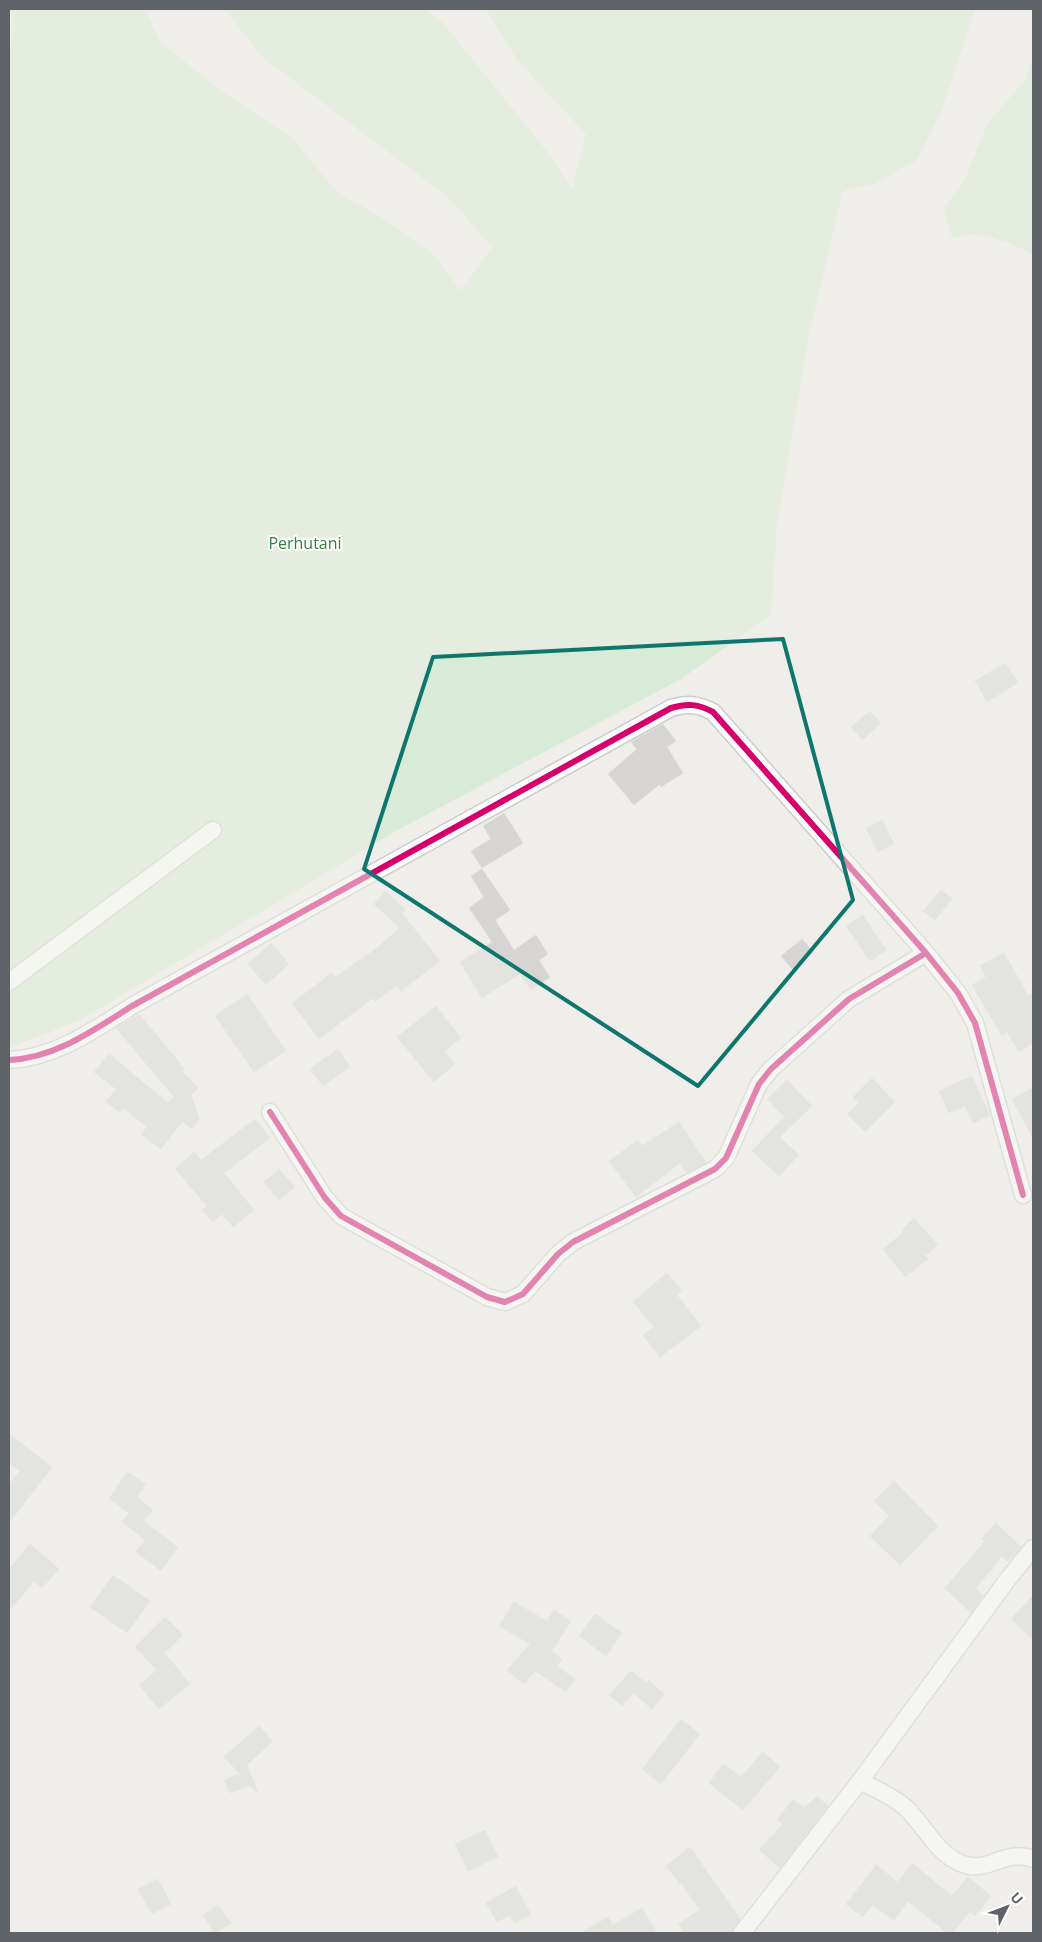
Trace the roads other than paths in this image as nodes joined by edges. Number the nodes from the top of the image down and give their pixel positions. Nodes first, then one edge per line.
1 (213, 830) dead end
2 (926, 953) junction
3 (9, 982) edge
4 (9, 1060) edge
5 (270, 1112) dead end
6 (1023, 1195) dead end
7 (1033, 1548) edge
8 (860, 1781) junction
9 (1033, 1859) edge
10 (742, 1933) edge

1 - 3 street
2 - 4 street
2 - 5 street
2 - 6 street
7 - 8 street
8 - 9 street
8 - 10 street

